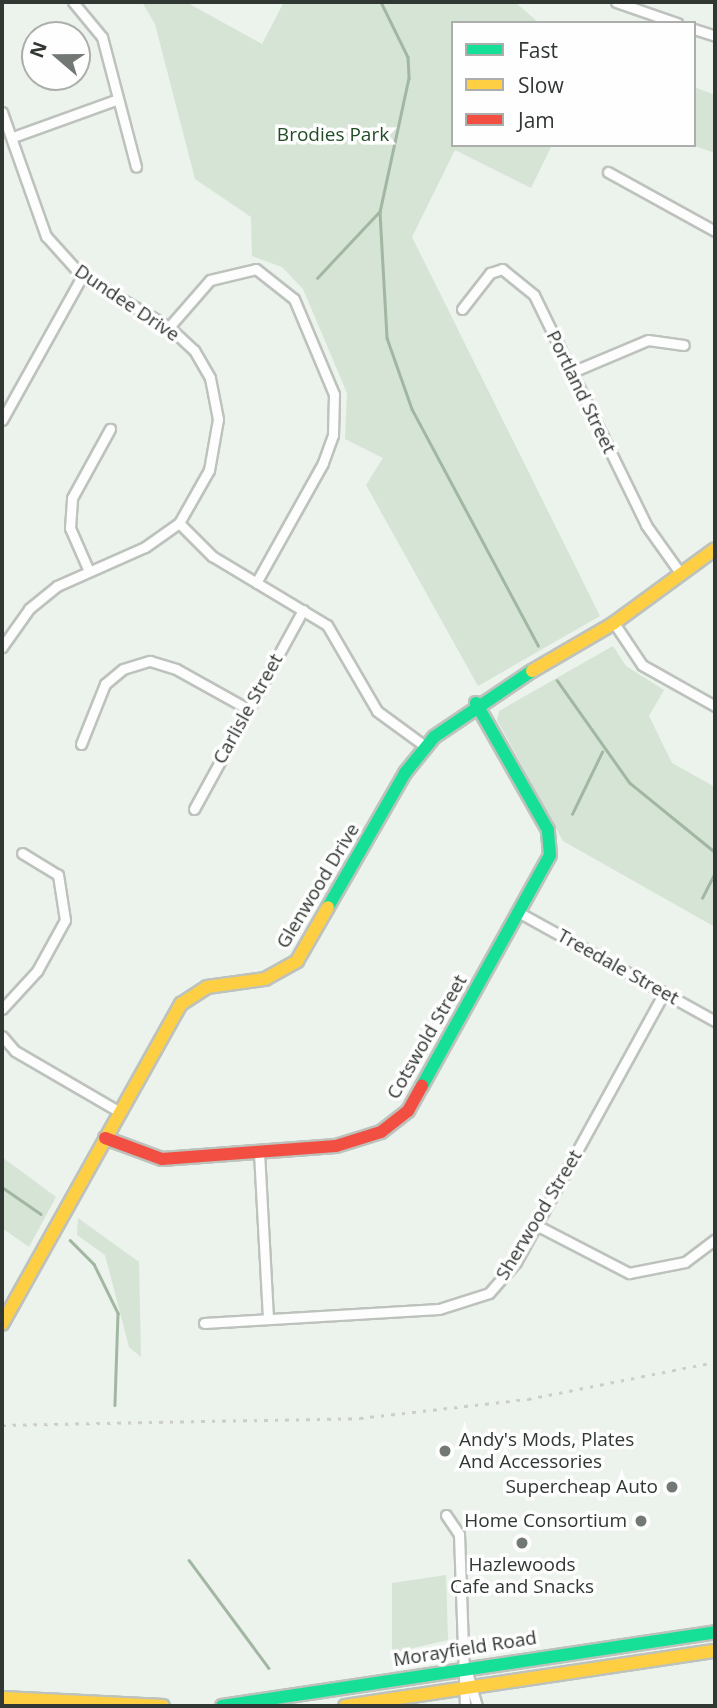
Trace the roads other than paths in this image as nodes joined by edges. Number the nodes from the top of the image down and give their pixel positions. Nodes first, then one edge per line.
1 (73, 2) edge
2 (616, 2) edge
3 (671, 21) edge
4 (696, 30) edge
5 (715, 36) edge
6 (116, 100) junction
7 (2, 112) edge
8 (13, 136) junction
9 (136, 167) dead end
10 (608, 172) dead end
11 (715, 231) edge
12 (82, 276) junction
13 (462, 309) dead end
14 (169, 327) junction
15 (684, 345) dead end
16 (572, 372) junction
17 (2, 420) edge
18 (110, 429) dead end
19 (179, 523) junction
20 (715, 549) edge
21 (88, 569) junction
22 (681, 574) junction
23 (256, 583) junction
24 (303, 610) junction
25 (614, 623) junction
26 (2, 647) edge
27 (476, 703) junction
28 (715, 706) edge
29 (248, 709) junction
30 (81, 744) dead end
31 (425, 746) junction
32 (194, 809) dead end
33 (22, 853) dead end
34 (520, 913) junction
35 (664, 993) junction
36 (2, 1009) edge
37 (715, 1021) edge
38 (2, 1036) edge
39 (120, 1112) junction
40 (106, 1138) junction
41 (259, 1153) junction
42 (536, 1225) junction
43 (715, 1239) edge
44 (268, 1319) junction
45 (204, 1323) dead end
46 (2, 1324) edge
47 (446, 1515) dead end
48 (715, 1632) edge
49 (715, 1651) edge
50 (465, 1666) junction
51 (468, 1685) junction
52 (3, 1701) edge
53 (20, 1703) edge
54 (163, 1706) edge
55 (222, 1706) edge
56 (345, 1706) edge
57 (465, 1706) edge
58 (477, 1706) edge

1 - 6 street
2 - 3 street
4 - 5 street
6 - 8 street
6 - 9 street
7 - 8 street, Dundee Drive
8 - 12 street, Dundee Drive
10 - 11 street
12 - 14 street, Dundee Drive
12 - 17 street
13 - 16 street, Portland Street
14 - 19 street, Dundee Drive
14 - 23 street
15 - 16 street
16 - 22 street, Portland Street
18 - 21 street
19 - 21 street, Dundee Drive
19 - 23 street
20 - 22 street, Glenwood Drive
21 - 26 street, Dundee Drive
22 - 25 street, Glenwood Drive
23 - 24 street
24 - 29 street, Carlisle Street
24 - 31 street
25 - 27 street, Glenwood Drive
25 - 28 street
27 - 31 street, Glenwood Drive
27 - 34 street, Cotswold Street
29 - 30 street
29 - 32 street, Carlisle Street
31 - 39 street, Glenwood Drive
33 - 36 street
34 - 35 street, Treedale Street
34 - 41 street, Cotswold Street
35 - 37 street, Treedale Street
35 - 42 street, Sherwood Street
38 - 39 street
39 - 40 street, Glenwood Drive
40 - 41 street, Cotswold Street
40 - 46 street, Glenwood Drive
41 - 44 street
42 - 43 street
42 - 44 street, Sherwood Street
44 - 45 street, Sherwood Street
47 - 50 street
48 - 50 street, Morayfield Road
49 - 51 street, Morayfield Road
50 - 51 street
50 - 55 street, Morayfield Road
51 - 56 street, Morayfield Road
51 - 57 street
51 - 58 street
52 - 53 street
53 - 54 street

